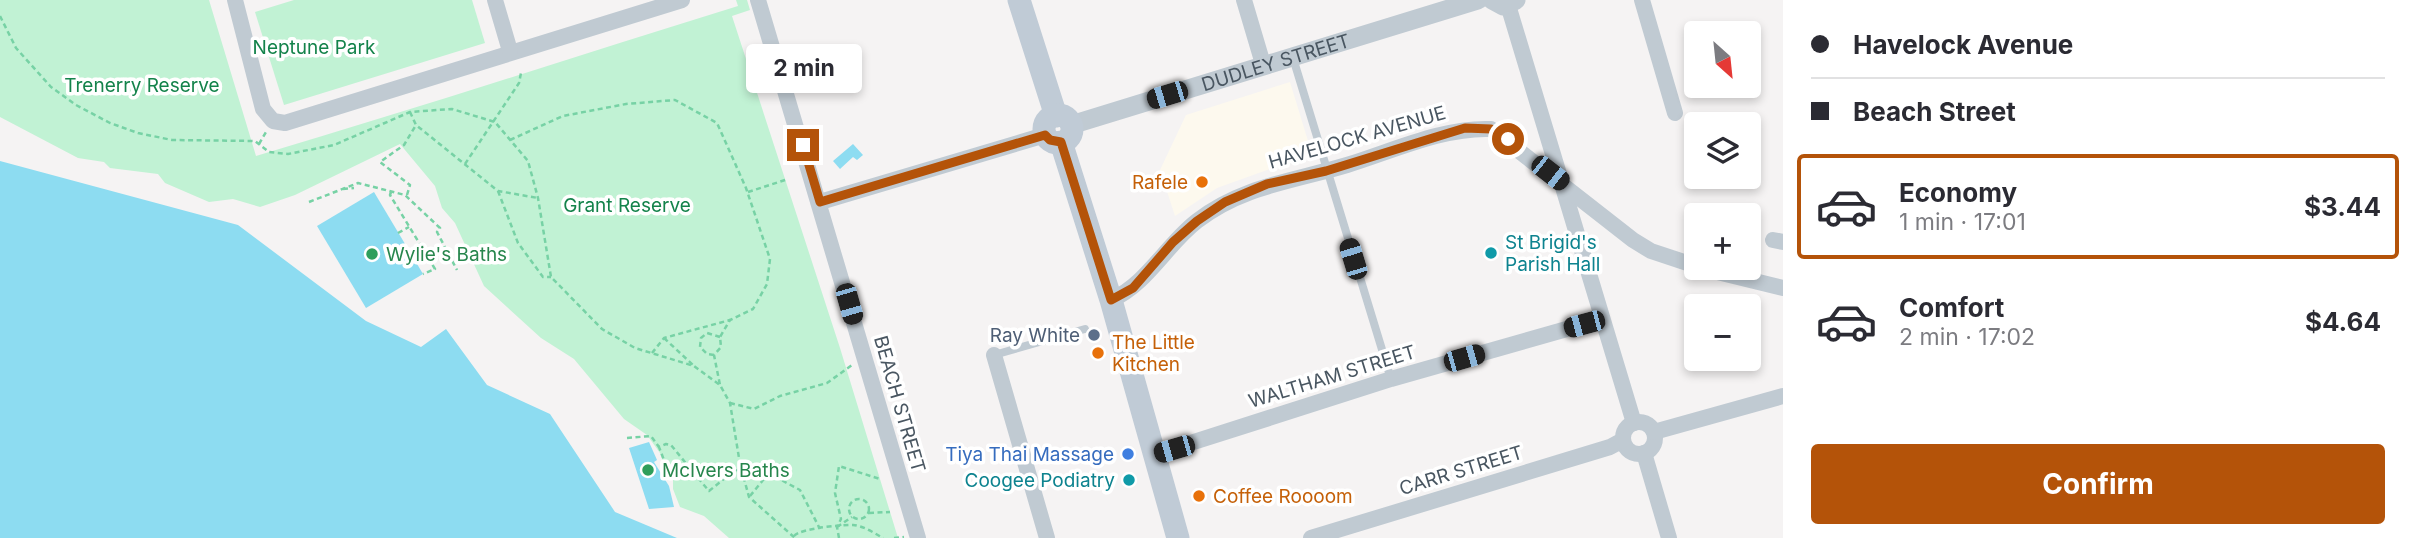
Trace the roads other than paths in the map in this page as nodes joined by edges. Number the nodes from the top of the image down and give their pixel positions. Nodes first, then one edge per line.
1 (235, 0) edge
2 (495, 0) edge
3 (682, 0) edge
4 (758, 0) edge
5 (1019, 0) edge
6 (1244, 0) edge
7 (1478, 0) edge
8 (1642, 0) edge
9 (1505, 2) edge
10 (510, 51) junction
11 (1292, 55) junction
12 (1263, 64) junction
13 (1675, 113) dead end
14 (1058, 130) junction
15 (1326, 171) junction
16 (820, 202) junction
17 (1684, 262) edge
18 (1750, 280) edge
19 (1783, 288) edge
20 (1111, 300) junction
21 (1602, 319) junction
22 (1085, 329) dead end
23 (994, 355) joint
24 (1391, 379) junction
25 (1783, 396) edge
26 (1634, 423) junction
27 (1654, 432) junction
28 (1623, 440) junction
29 (1644, 453) junction
30 (1156, 454) junction
31 (918, 538) edge
32 (1047, 538) edge
33 (1178, 538) edge
34 (1311, 538) edge
35 (1669, 538) edge

1 - 10 street
2 - 10 street
3 - 10 street
4 - 16 street, BEACH STREET
5 - 14 main road
6 - 12 street
7 - 11 street, DUDLEY STREET
8 - 13 street
9 - 21 street
11 - 12 street, DUDLEY STREET
11 - 15 lane
12 - 14 street, DUDLEY STREET
14 - 16 street, DUDLEY STREET
14 - 20 main road
15 - 17 street, HAVELOCK AVENUE
15 - 20 street, HAVELOCK AVENUE
15 - 24 lane
16 - 31 street, BEACH STREET
18 - 19 street
20 - 30 main road
21 - 24 street, WALTHAM STREET
21 - 26 street
22 - 23 lane
23 - 32 street
24 - 30 street, WALTHAM STREET
25 - 27 street
26 - 27 street
26 - 28 street
27 - 29 street
28 - 29 street
28 - 34 street, CARR STREET
29 - 35 street
30 - 33 main road

